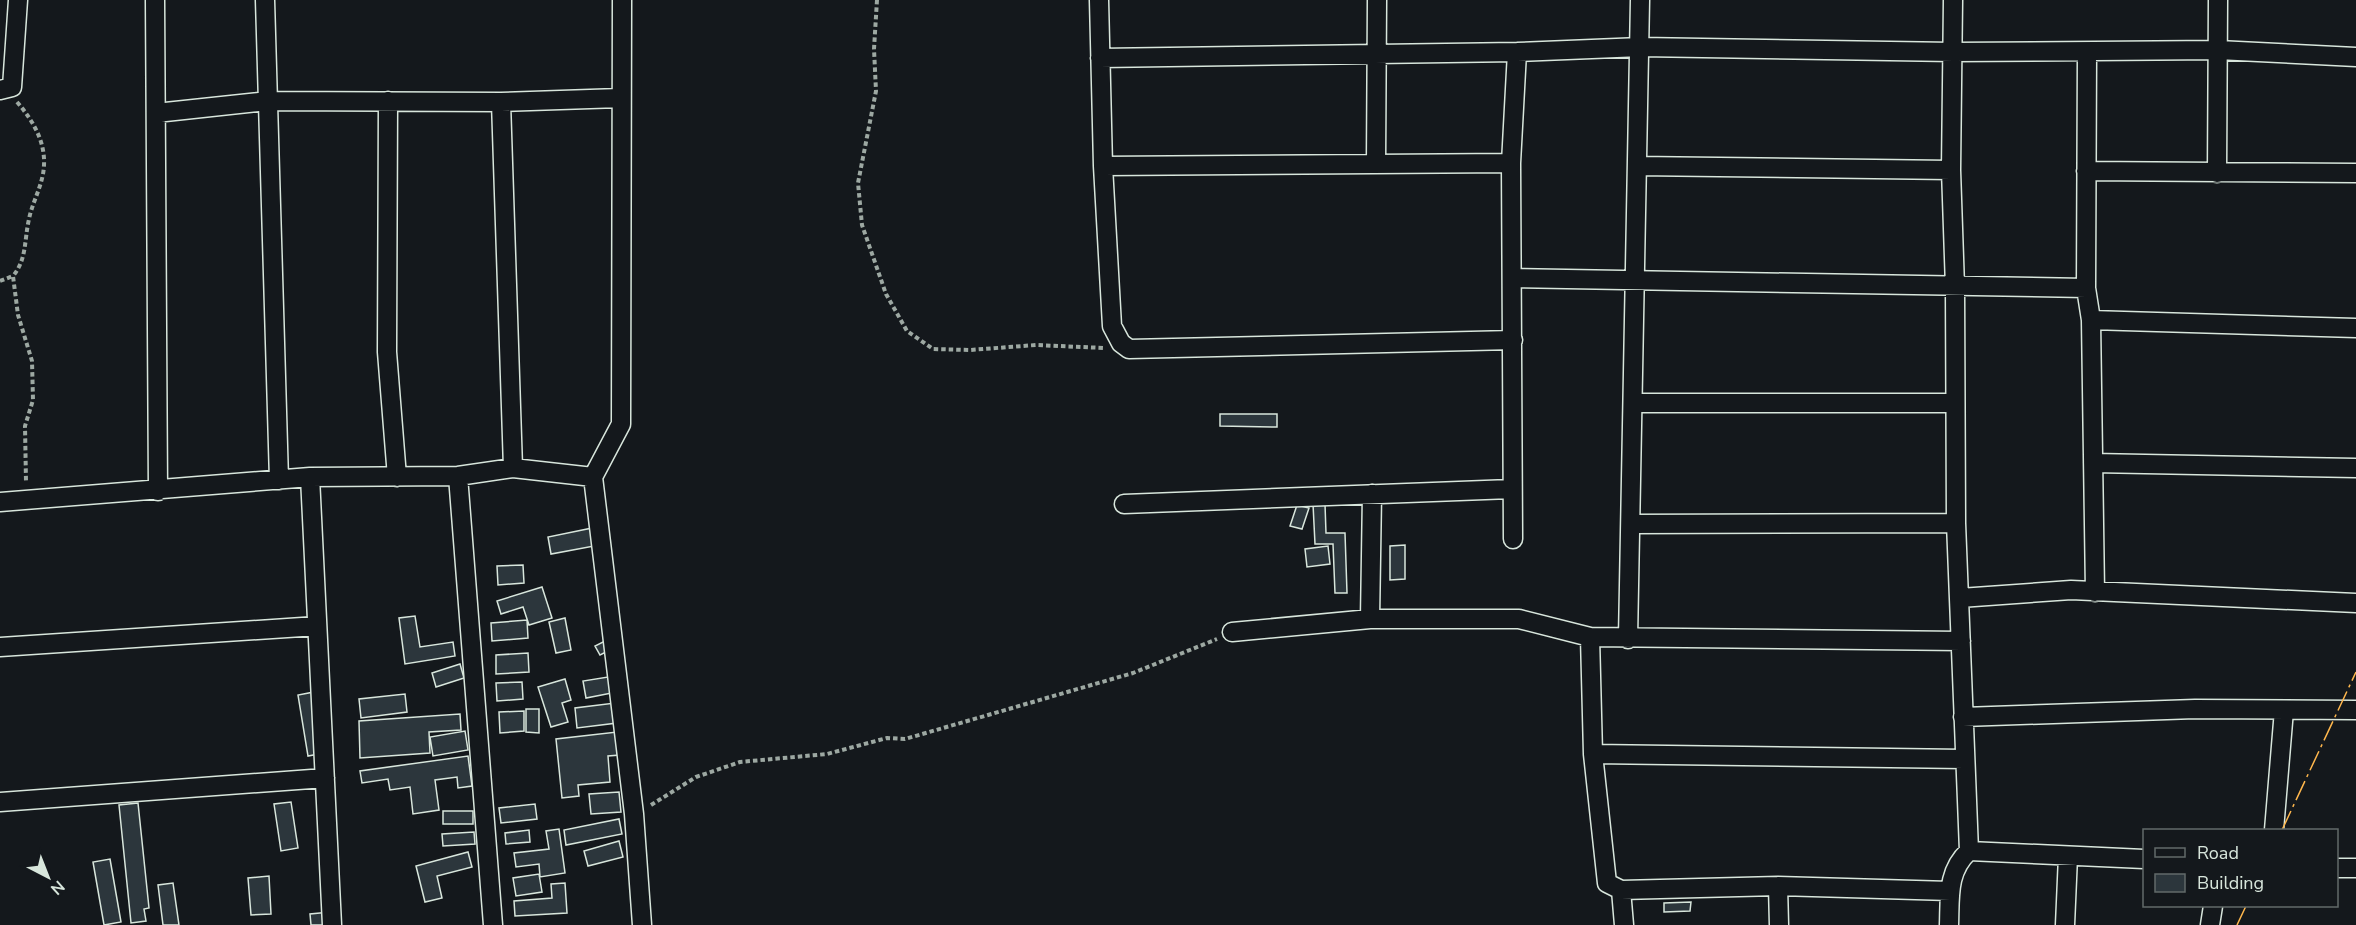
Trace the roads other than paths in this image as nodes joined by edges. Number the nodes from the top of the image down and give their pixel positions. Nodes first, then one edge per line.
1 (18, 0) edge
2 (155, 0) edge
3 (265, 0) edge
4 (622, 0) edge
5 (1099, 0) edge
6 (1377, 0) edge
7 (1640, 0) edge
8 (1953, 0) edge
9 (2218, 0) edge
10 (1641, 47) junction
11 (2218, 50) junction
12 (1517, 52) junction
13 (1953, 52) junction
14 (2087, 52) junction
15 (1376, 53) junction
16 (2356, 57) edge
17 (1100, 58) junction
18 (6, 89) edge
19 (621, 98) junction
20 (268, 101) junction
21 (388, 101) junction
22 (501, 102) junction
23 (156, 113) junction
24 (1511, 163) junction
25 (1376, 164) junction
26 (1103, 166) junction
27 (1637, 166) junction
28 (1951, 170) junction
29 (2086, 171) junction
30 (2217, 173) junction
31 (2356, 173) edge
32 (1513, 278) junction
33 (1635, 279) junction
34 (1955, 287) junction
35 (2086, 288) junction
36 (2091, 320) junction
37 (2356, 328) edge
38 (1513, 340) junction
39 (1633, 403) junction
40 (1955, 403) junction
41 (2093, 463) junction
42 (513, 468) junction
43 (2356, 468) edge
44 (458, 476) junction
45 (310, 477) junction
46 (397, 477) junction
47 (592, 477) junction
48 (279, 480) junction
49 (1511, 489) junction
50 (158, 491) junction
51 (1372, 494) junction
52 (0, 502) edge
53 (1124, 504) dead end
54 (1956, 523) junction
55 (1631, 524) junction
56 (1513, 539) dead end
57 (2094, 592) junction
58 (1960, 598) junction
59 (2356, 603) edge
60 (1370, 619) junction
61 (317, 626) junction
62 (1232, 632) road end
63 (1590, 638) junction
64 (1628, 639) junction
65 (1961, 641) junction
66 (0, 647) edge
67 (2284, 710) junction
68 (2356, 710) edge
69 (1963, 717) junction
70 (1593, 754) junction
71 (1964, 759) junction
72 (325, 778) junction
73 (0, 802) edge
74 (2274, 829) edge
75 (1969, 850) junction
76 (2068, 856) junction
77 (2143, 859) edge
78 (2338, 868) edge
79 (2356, 868) edge
80 (1778, 886) junction
81 (1621, 890) junction
82 (1950, 891) junction
83 (2213, 907) edge
84 (332, 925) edge
85 (493, 925) edge
86 (642, 925) edge
87 (1624, 925) edge
88 (1779, 925) edge
89 (1949, 925) edge
90 (2065, 925) edge
91 (2210, 925) edge

1 - 18 street
2 - 23 street
3 - 20 street
4 - 19 street
5 - 17 street
6 - 15 street
7 - 10 street
8 - 13 street
9 - 11 street
10 - 12 street
10 - 13 street
10 - 27 street
11 - 14 street
11 - 16 street
11 - 30 street
12 - 15 street
12 - 24 street
13 - 14 street
13 - 28 street
14 - 29 street
15 - 17 street
15 - 25 street
17 - 26 street
19 - 22 street
19 - 47 street
20 - 21 street
20 - 23 street
20 - 48 street
21 - 22 street
21 - 46 street
22 - 42 street
23 - 50 street
24 - 25 street
24 - 32 street
25 - 26 street
26 - 38 street
27 - 28 street
27 - 33 street
28 - 34 street
29 - 30 street
29 - 35 street
30 - 31 street
32 - 33 street
32 - 38 street
33 - 34 street
33 - 39 street
34 - 35 street
34 - 40 street
35 - 36 street
36 - 37 street
36 - 41 street
38 - 49 street
39 - 40 street
39 - 55 street
40 - 54 street
41 - 43 street
41 - 57 street
42 - 44 street
42 - 47 street
44 - 46 street
44 - 85 street
45 - 46 street
45 - 48 street
45 - 61 street
47 - 86 street
48 - 50 street
49 - 51 street
49 - 56 street
50 - 52 street
51 - 53 street
51 - 60 street
54 - 55 street
54 - 58 street
55 - 64 street
57 - 58 street
57 - 59 street
58 - 65 street
60 - 62 street
60 - 63 street
61 - 66 street
61 - 72 street
63 - 64 street
63 - 70 street
64 - 65 street
65 - 69 street
67 - 68 street
67 - 69 street
67 - 74 street
69 - 71 street
70 - 71 street
70 - 81 street
71 - 75 street
72 - 73 street
72 - 84 street
75 - 76 street
75 - 82 street
76 - 77 street
76 - 90 street
78 - 79 street
80 - 81 street
80 - 82 street
80 - 88 street
81 - 87 street
82 - 89 street
83 - 91 street

